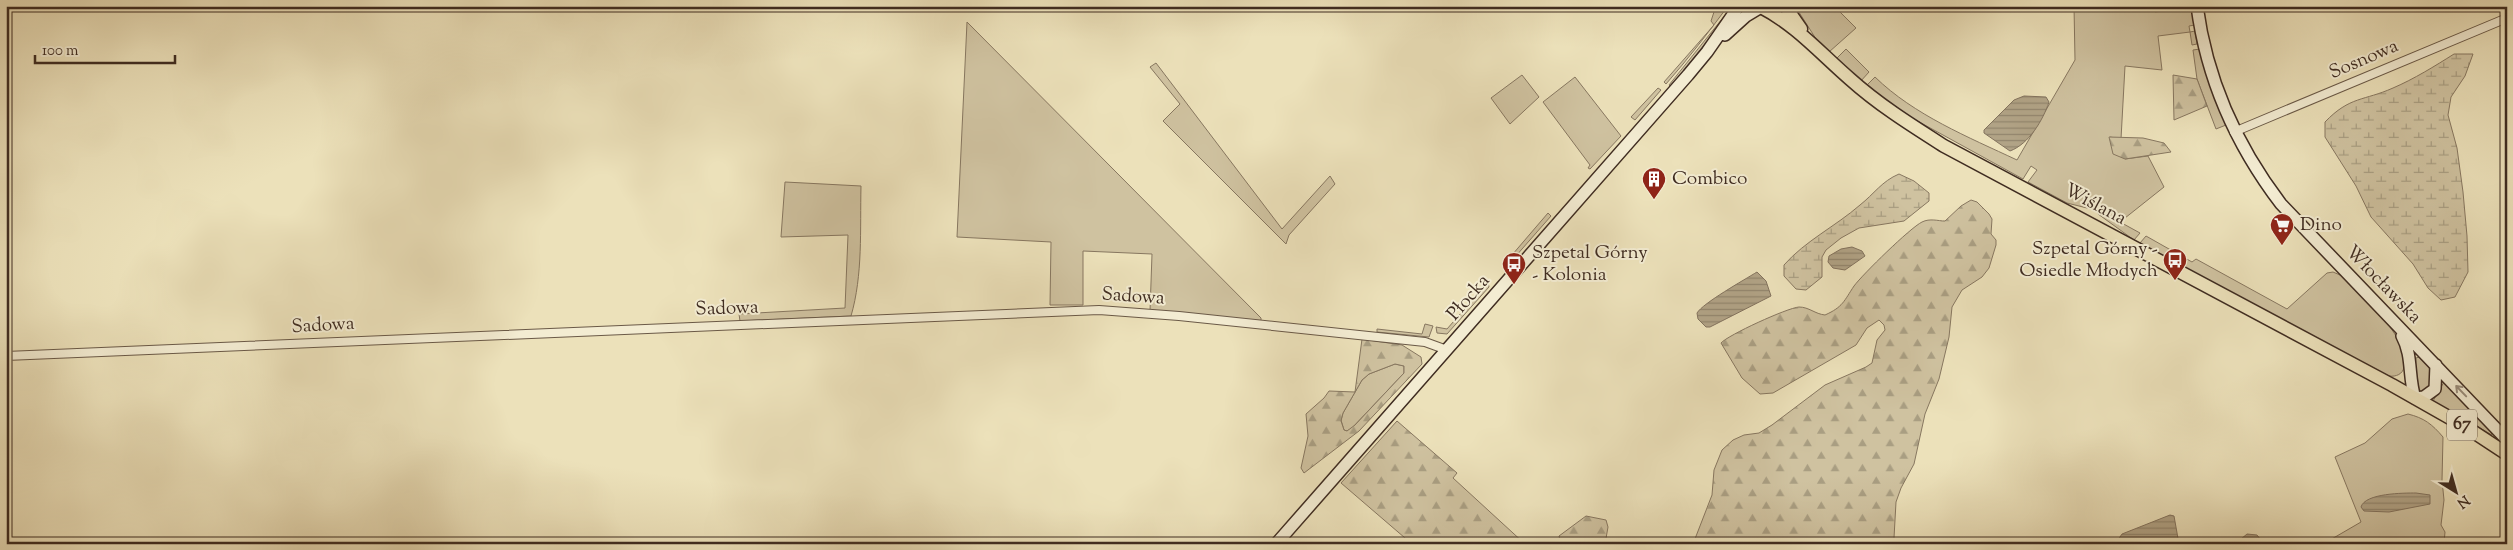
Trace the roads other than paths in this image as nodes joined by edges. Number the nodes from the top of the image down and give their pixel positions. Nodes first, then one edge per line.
1 (1739, 6) edge
2 (1765, 6) edge
3 (1785, 6) edge
4 (2197, 6) edge
5 (1760, 7) edge
6 (2507, 18) edge
7 (1811, 43) junction
8 (1707, 52) junction
9 (2234, 132) junction
10 (2398, 328) junction
11 (1447, 350) junction
12 (6, 356) edge
13 (2436, 365) junction
14 (2411, 371) junction
15 (2392, 385) junction
16 (2415, 398) junction
17 (2507, 440) edge
18 (2507, 454) edge
19 (1276, 544) edge

1 - 8 main road, Płocka
2 - 5 main road
3 - 7 main road, Wiślana / 67
4 - 9 main road, Włocławska
5 - 7 main road, Wiślana / 67
5 - 8 main road, Płocka
6 - 9 street, Sosnowa
7 - 15 main road, Wiślana / 67
8 - 11 main road, Płocka
9 - 10 main road, Włocławska
10 - 13 main road, Włocławska
10 - 14 main road
11 - 12 street, Sadowa
11 - 19 main road, Płocka
13 - 16 main road
17 -> 13 main road, Włocławska
14 - 15 main road
14 - 16 main road
15 - 16 main road, Wiślana / 67
16 - 18 main road, Wiślana / 67

